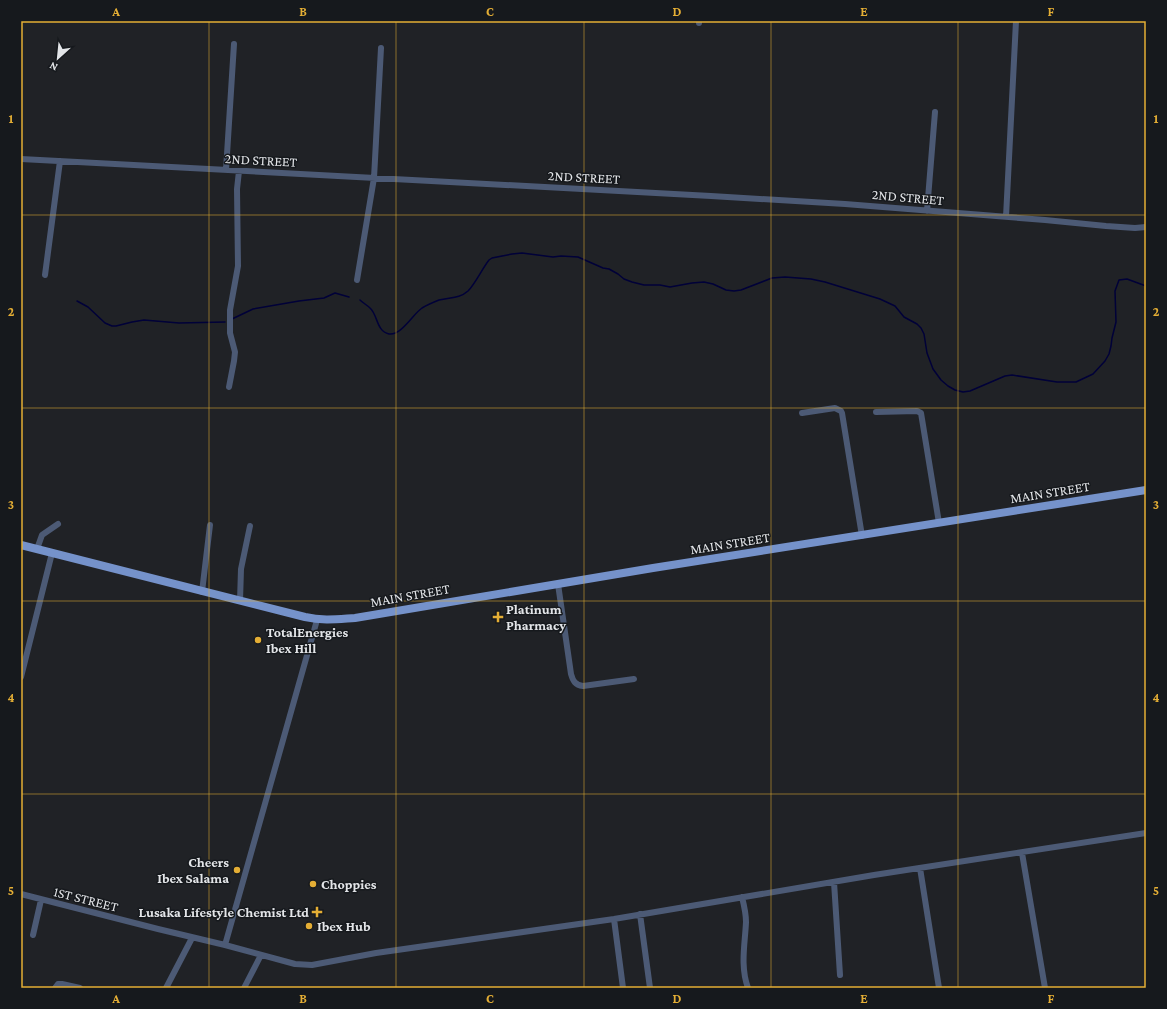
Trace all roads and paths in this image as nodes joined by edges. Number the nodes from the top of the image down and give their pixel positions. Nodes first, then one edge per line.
1 (1016, 21) edge
2 (234, 44) dead end
3 (381, 48) dead end
4 (935, 112) dead end
5 (21, 159) edge
6 (60, 161) junction
7 (226, 170) junction
8 (239, 171) junction
9 (374, 178) junction
10 (927, 211) junction
11 (1006, 217) junction
12 (1146, 227) edge
13 (45, 275) dead end
14 (357, 280) dead end
15 (229, 387) dead end
16 (876, 412) dead end
17 (802, 413) dead end
18 (1146, 490) edge
19 (939, 523) junction
20 (58, 524) dead end
21 (210, 525) dead end
22 (250, 526) dead end
23 (862, 536) junction
24 (21, 546) edge
25 (37, 549) junction
26 (52, 553) junction
27 (558, 584) junction
28 (202, 592) junction
29 (240, 601) junction
30 (317, 620) junction
31 (21, 677) edge
32 (634, 679) dead end
33 (1146, 833) edge
34 (1022, 853) junction
35 (920, 868) junction
36 (834, 882) junction
37 (21, 894) edge
38 (742, 897) junction
39 (41, 900) junction
40 (640, 914) junction
41 (614, 918) junction
42 (33, 935) dead end
43 (192, 938) junction
44 (225, 945) junction
45 (260, 955) junction
46 (840, 976) dead end
47 (55, 988) edge
48 (80, 988) edge
49 (166, 988) edge
50 (244, 988) edge
51 (623, 988) edge
52 (650, 988) edge
53 (748, 988) edge
54 (939, 988) edge
55 (1045, 988) edge

1 - 11 street
2 - 7 street
3 - 9 street
4 - 10 street
5 - 6 street, 2ND STREET
6 - 7 street, 2ND STREET
6 - 13 street
7 - 8 street, 2ND STREET
8 - 9 street, 2ND STREET
8 - 15 street
9 - 10 street, 2ND STREET
9 - 14 street
10 - 11 street, 2ND STREET
11 - 12 street, 2ND STREET
16 - 19 street
17 - 23 street
18 - 19 main road, MAIN STREET
19 - 23 main road, MAIN STREET
20 - 25 street
21 - 28 street
22 - 29 street
23 - 27 main road, MAIN STREET
24 - 25 main road, MAIN STREET
25 - 26 main road, MAIN STREET
26 - 28 main road, MAIN STREET
26 - 31 street
27 - 30 main road, MAIN STREET
27 - 32 street
28 - 29 main road, MAIN STREET
29 - 30 main road, MAIN STREET
30 - 44 street
33 - 34 street, 1ST STREET
34 - 35 street, 1ST STREET
34 - 55 street
35 - 36 street, 1ST STREET
35 - 54 street
36 - 38 street, 1ST STREET
36 - 46 street
37 - 39 street, 1ST STREET
38 - 40 street, 1ST STREET
38 - 53 street
39 - 42 street
39 - 43 street, 1ST STREET
40 - 41 street, 1ST STREET
40 - 52 street
41 - 45 street, 1ST STREET
41 - 51 street
43 - 44 street, 1ST STREET
43 - 49 street
44 - 45 street, 1ST STREET
45 - 50 street
47 - 48 street

